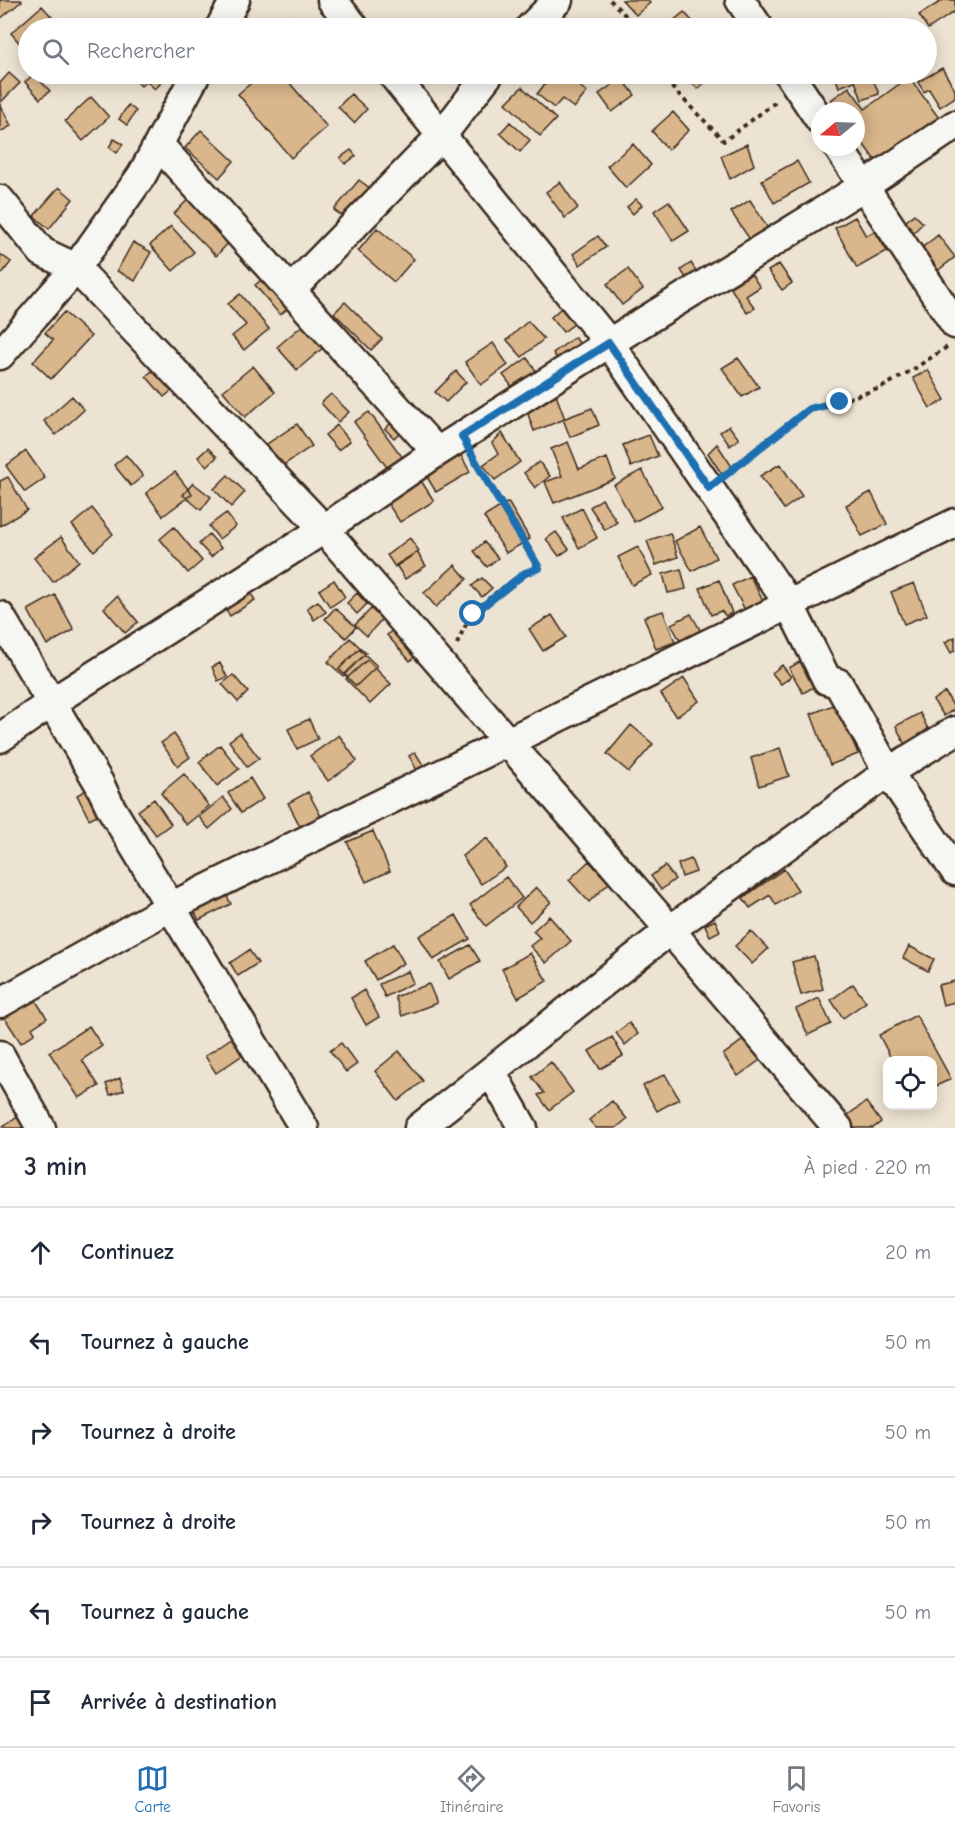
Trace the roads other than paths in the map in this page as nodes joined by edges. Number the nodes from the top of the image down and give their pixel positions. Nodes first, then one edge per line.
1 (235, 0) edge
2 (332, 0) edge
3 (558, 0) edge
4 (740, 0) edge
5 (225, 18) edge
6 (347, 18) edge
7 (540, 18) edge
8 (752, 18) edge
9 (191, 84) edge
10 (400, 84) edge
11 (481, 84) edge
12 (796, 84) edge
13 (811, 107) edge
14 (955, 125) edge
15 (442, 135) junction
16 (159, 145) junction
17 (844, 156) edge
18 (864, 186) junction
19 (0, 200) edge
20 (76, 268) junction
21 (291, 290) junction
22 (955, 324) edge
23 (609, 343) junction
24 (0, 356) edge
25 (437, 452) junction
26 (955, 523) edge
27 (324, 529) junction
28 (789, 604) junction
29 (0, 616) edge
30 (51, 703) junction
31 (955, 731) edge
32 (0, 738) edge
33 (507, 741) junction
34 (888, 772) junction
35 (955, 871) edge
36 (170, 906) junction
37 (670, 930) junction
38 (0, 1003) edge
39 (0, 1055) edge
40 (491, 1072) junction
41 (41, 1128) edge
42 (304, 1128) edge
43 (419, 1128) edge
44 (524, 1128) edge
45 (838, 1128) edge

1 - 5 street
2 - 6 street
3 - 7 street
4 - 8 street
9 - 16 street
10 - 15 street
11 - 15 street
12 - 13 street
14 - 18 street
15 - 21 street
15 - 23 street
16 - 20 street
16 - 21 street
17 - 18 street
18 - 22 street
18 - 23 street
19 - 20 street
20 - 24 street
20 - 27 street
21 - 25 street
23 - 25 street
23 - 28 street
25 - 27 street
26 - 28 street
27 - 30 street
27 - 33 street
28 - 33 street
28 - 34 street
29 - 30 street
30 - 32 street
30 - 36 street
31 - 34 street
33 - 36 street
33 - 37 street
34 - 35 street
34 - 37 street
36 - 38 street
36 - 42 street
37 - 40 street
37 - 45 street
39 - 41 street
40 - 43 street
40 - 44 street

